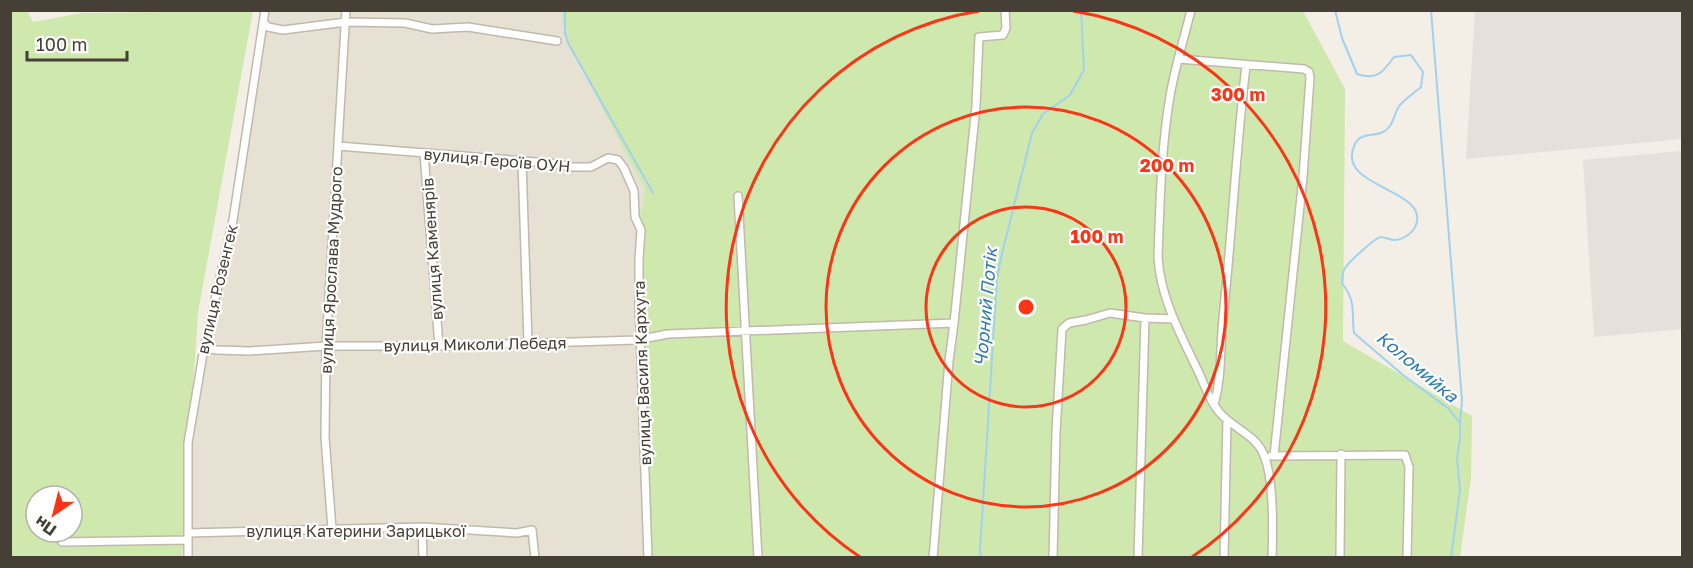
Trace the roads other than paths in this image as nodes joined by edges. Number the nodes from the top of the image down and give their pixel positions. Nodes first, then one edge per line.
1 (265, 10) edge
2 (346, 10) edge
3 (1005, 10) edge
4 (1191, 10) edge
5 (263, 22) junction
6 (346, 22) junction
7 (557, 41) dead end
8 (1179, 59) junction
9 (1246, 66) junction
10 (338, 146) junction
11 (424, 153) junction
12 (522, 161) junction
13 (634, 190) joint
14 (738, 196) dead end
15 (1145, 318) junction
16 (1174, 319) junction
17 (954, 323) junction
18 (746, 332) junction
19 (641, 340) junction
20 (528, 342) junction
21 (326, 346) junction
22 (439, 346) junction
23 (204, 348) junction
24 (1214, 404) junction
25 (1227, 420) junction
26 (1341, 454) junction
27 (1274, 456) junction
28 (1264, 457) junction
29 (422, 527) junction
30 (332, 529) junction
31 (188, 536) junction
32 (84, 541) edge
33 (188, 558) edge
34 (423, 558) edge
35 (535, 558) edge
36 (648, 558) edge
37 (758, 558) edge
38 (933, 558) edge
39 (1053, 558) edge
40 (1138, 558) edge
41 (1224, 558) edge
42 (1272, 558) edge
43 (1340, 558) edge
44 (1407, 558) edge

1 - 5 street, вулиця Розенгек
2 - 6 street, вулиця Ярослава Мудрого
3 - 17 street
4 - 8 street
5 - 6 street
5 - 23 street, вулиця Розенгек
6 - 7 street
6 - 10 street, вулиця Ярослава Мудрого
8 - 9 street
8 - 16 street
9 - 24 street
9 - 27 street
10 - 11 street, вулиця Героїв ОУН
10 - 21 street, вулиця Ярослава Мудрого
11 - 12 street, вулиця Героїв ОУН
11 - 22 street, вулиця Каменярів
12 - 13 street, вулиця Героїв ОУН
12 - 20 street
13 - 19 street, вулиця Василя Кархута
14 - 18 street
15 - 16 street
15 - 39 street
15 - 40 street
16 - 24 street
17 - 18 street, вулиця Миколи Лебедя
17 - 38 street
18 - 19 street, вулиця Миколи Лебедя
18 - 37 street
19 - 20 street, вулиця Миколи Лебедя
19 - 36 street, вулиця Василя Кархута
20 - 22 street, вулиця Миколи Лебедя
21 - 22 street, вулиця Миколи Лебедя
21 - 23 street, вулиця Миколи Лебедя
21 - 30 street, вулиця Ярослава Мудрого
23 - 31 street, вулиця Розенгек
24 - 25 street
25 - 28 street
25 - 41 street
26 - 27 street
26 - 43 street
26 - 44 street
27 - 28 street
28 - 42 street
29 - 30 street, вулиця Катерини Зарицької
29 - 34 street
29 - 35 street, вулиця Катерини Зарицької
30 - 31 street, вулиця Катерини Зарицької
31 - 32 street, вулиця Катерини Зарицької
31 - 33 street, вулиця Розенгек

